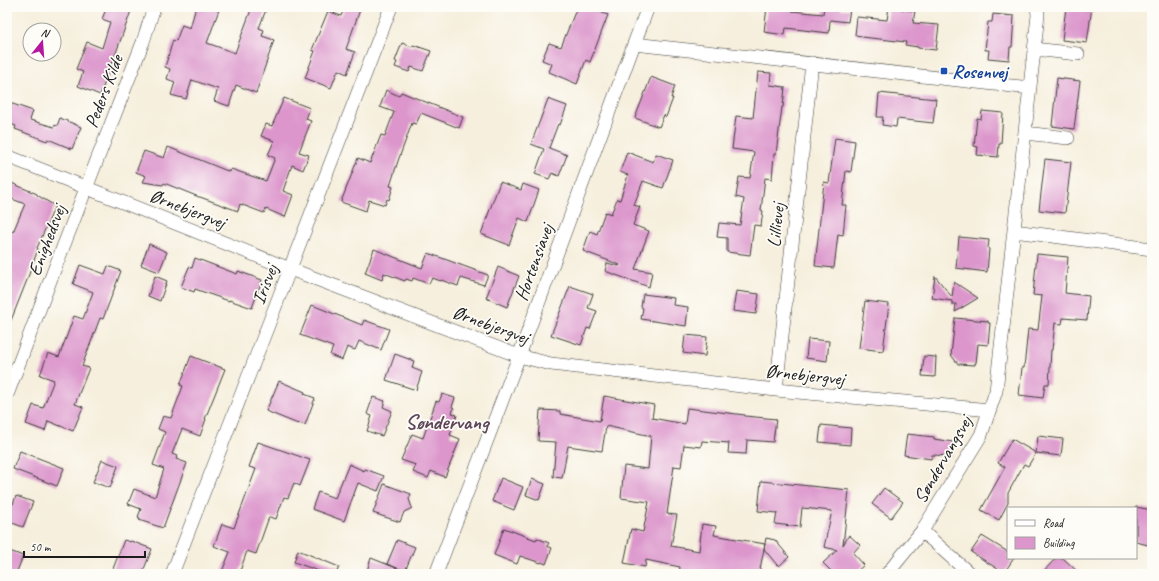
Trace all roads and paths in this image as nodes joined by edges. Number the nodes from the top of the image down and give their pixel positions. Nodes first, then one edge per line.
1 (154, 7) edge
2 (391, 7) edge
3 (648, 7) edge
4 (1037, 7) edge
5 (634, 44) junction
6 (1034, 49) junction
7 (1078, 54) dead end
8 (812, 63) junction
9 (1030, 88) junction
10 (1025, 133) junction
11 (1068, 138) dead end
12 (7, 156) edge
13 (86, 188) junction
14 (1014, 231) junction
15 (1152, 249) edge
16 (290, 269) junction
17 (519, 356) junction
18 (776, 390) junction
19 (7, 395) edge
20 (990, 410) junction
21 (922, 531) junction
22 (172, 574) edge
23 (436, 574) edge
24 (887, 574) edge
25 (970, 574) edge

1 - 13 street, Peders Kilde
2 - 16 street, Irisvej
3 - 5 street, Hortensiavej
4 - 6 street, Søndervangsvej
5 - 8 street
5 - 17 street, Hortensiavej
6 - 7 street
6 - 9 street, Søndervangsvej
8 - 9 street
8 - 18 street, Lillievej
9 - 10 street, Søndervangsvej
10 - 11 street
10 - 14 street, Søndervangsvej
12 - 13 street, Ørnebjergvej
13 - 16 street, Ørnebjergvej
13 - 19 street, Enighedsvej
14 - 15 street
14 - 20 street, Søndervangsvej
16 - 17 street, Ørnebjergvej
16 - 22 street, Irisvej
17 - 18 street, Ørnebjergvej
17 - 23 street, Hortensiavej
18 - 20 street, Ørnebjergvej
20 - 21 street, Søndervangsvej
21 - 24 street, Søndervangsvej
21 - 25 street

